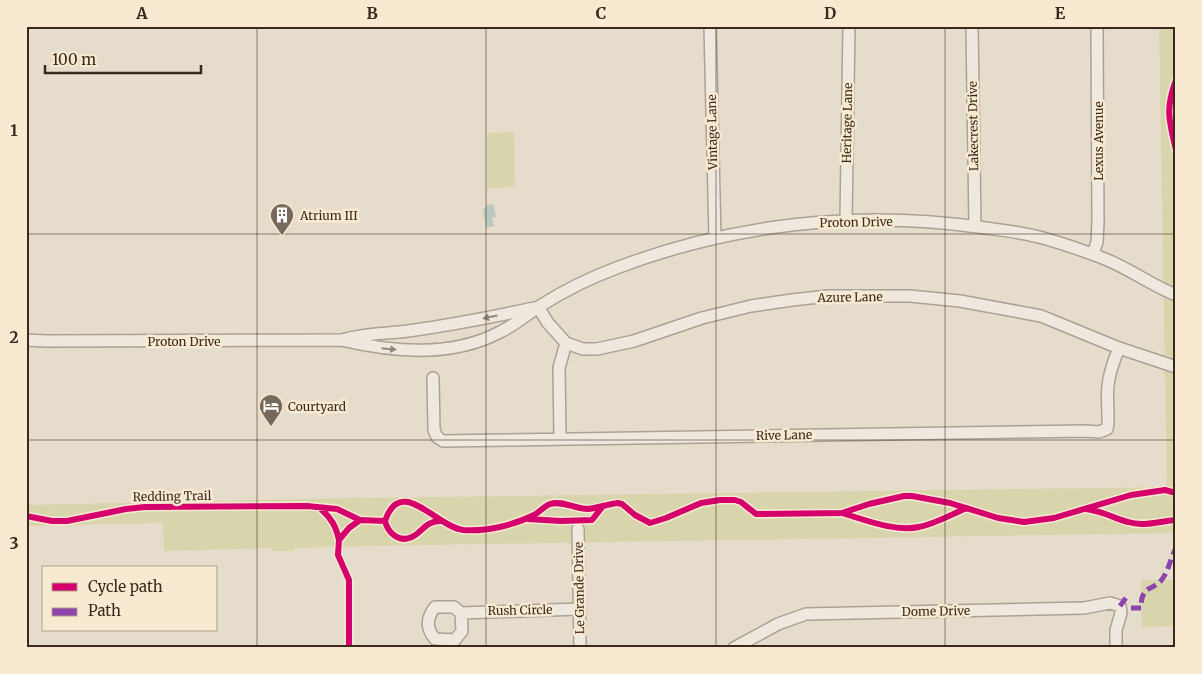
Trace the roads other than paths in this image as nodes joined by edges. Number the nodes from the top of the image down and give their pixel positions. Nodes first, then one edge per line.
1 (710, 26) edge
2 (849, 26) edge
3 (972, 26) edge
4 (1097, 26) edge
5 (846, 221) junction
6 (975, 226) junction
7 (715, 238) junction
8 (1092, 254) junction
9 (1176, 295) edge
10 (538, 307) junction
11 (26, 340) edge
12 (341, 340) junction
13 (566, 344) junction
14 (1119, 348) junction
15 (1176, 367) edge
16 (433, 378) dead end
17 (560, 438) junction
18 (578, 528) dead end
19 (580, 609) junction
20 (461, 613) dead end
21 (580, 648) edge
22 (734, 648) edge
23 (1116, 648) edge

1 - 7 street, Vintage Lane
2 - 5 street, Heritage Lane
3 - 6 street, Lakecrest Drive
4 - 8 street, Lexus Avenue
5 - 6 street, Proton Drive
5 - 7 street, Proton Drive
6 - 8 street, Proton Drive
7 - 10 street, Proton Drive
8 - 9 street, Proton Drive
10 -> 12 street, Proton Drive
12 -> 10 street, Proton Drive
10 - 13 street
11 - 12 street, Proton Drive
13 - 14 street, Azure Lane
13 - 17 street
14 - 15 street, Azure Lane
14 - 17 street, Rive Lane
16 - 17 street, Rive Lane
18 - 19 street, Le Grande Drive
19 - 20 street, Rush Circle
19 - 21 street, Le Grande Drive
22 - 23 street, Dome Drive

